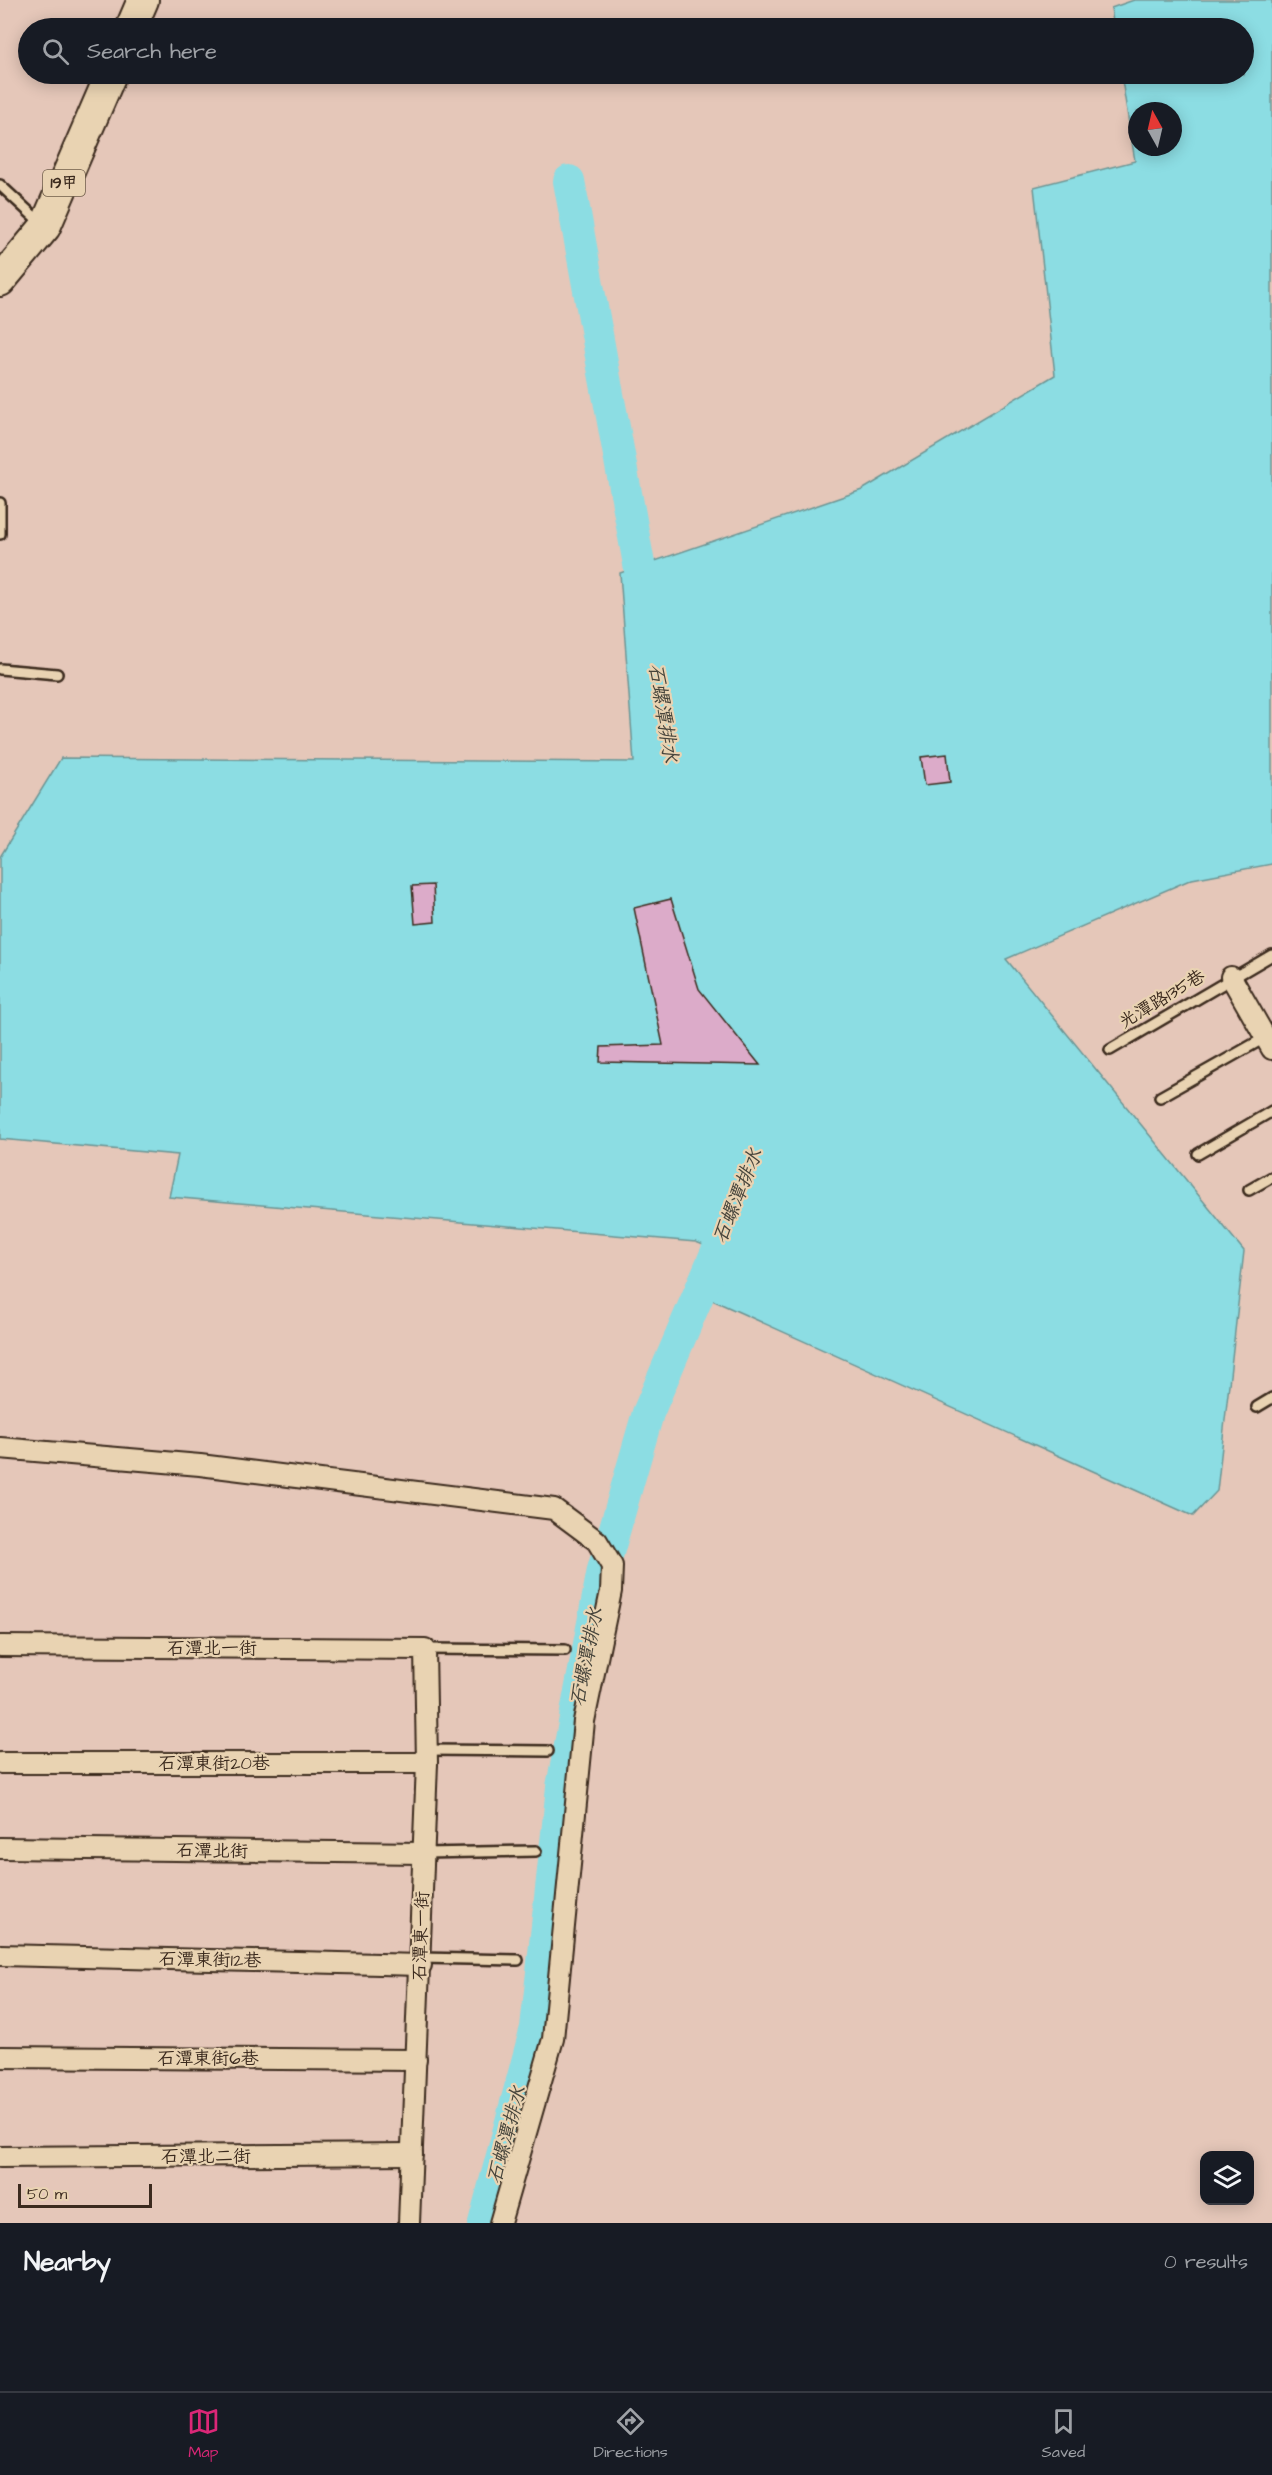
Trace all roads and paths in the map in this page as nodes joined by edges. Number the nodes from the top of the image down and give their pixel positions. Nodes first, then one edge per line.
1 (143, 0) edge
2 (135, 18) edge
3 (107, 84) edge
4 (0, 185) edge
5 (45, 227) junction
6 (0, 281) edge
7 (0, 503) edge
8 (0, 534) edge
9 (0, 669) edge
10 (57, 674) dead end
11 (1272, 955) edge
12 (1231, 977) junction
13 (1270, 1040) edge
14 (1110, 1050) dead end
15 (1160, 1097) dead end
16 (1272, 1111) edge
17 (1198, 1154) dead end
18 (1272, 1177) edge
19 (1249, 1190) dead end
20 (1272, 1398) edge
21 (1257, 1407) dead end
22 (0, 1448) edge
23 (0, 1646) edge
24 (425, 1649) junction
25 (565, 1650) dead end
26 (548, 1751) dead end
27 (427, 1756) junction
28 (0, 1763) edge
29 (0, 1848) edge
30 (536, 1851) dead end
31 (424, 1853) junction
32 (0, 1955) edge
33 (518, 1960) dead end
34 (421, 1961) junction
35 (0, 2057) edge
36 (416, 2060) junction
37 (412, 2154) junction
38 (0, 2157) edge
39 (408, 2223) edge
40 (500, 2223) edge

1 - 2 main road
3 - 5 main road, 19甲
4 - 5 lane
5 - 6 main road, 19甲
7 - 8 lane
9 - 10 lane
11 - 12 lane, 光潭路135巷
12 - 13 street
12 - 14 lane, 光潭路135巷
13 - 15 lane
16 - 17 lane
18 - 19 lane
20 - 21 lane
22 - 40 street
23 - 24 street, 石潭北一街
24 - 25 lane
24 - 27 street, 石潭東一街
26 - 27 lane
27 - 28 street, 石潭東街20巷
27 - 31 street, 石潭東一街
29 - 31 street, 石潭北街
30 - 31 lane
31 - 34 street, 石潭東一街
32 - 34 street, 石潭東街12巷
33 - 34 lane
34 - 36 street, 石潭東一街
35 - 36 street, 石潭東街6巷
36 - 37 street, 石潭東一街
37 - 38 street, 石潭北二街
37 - 39 street, 石潭東一街

